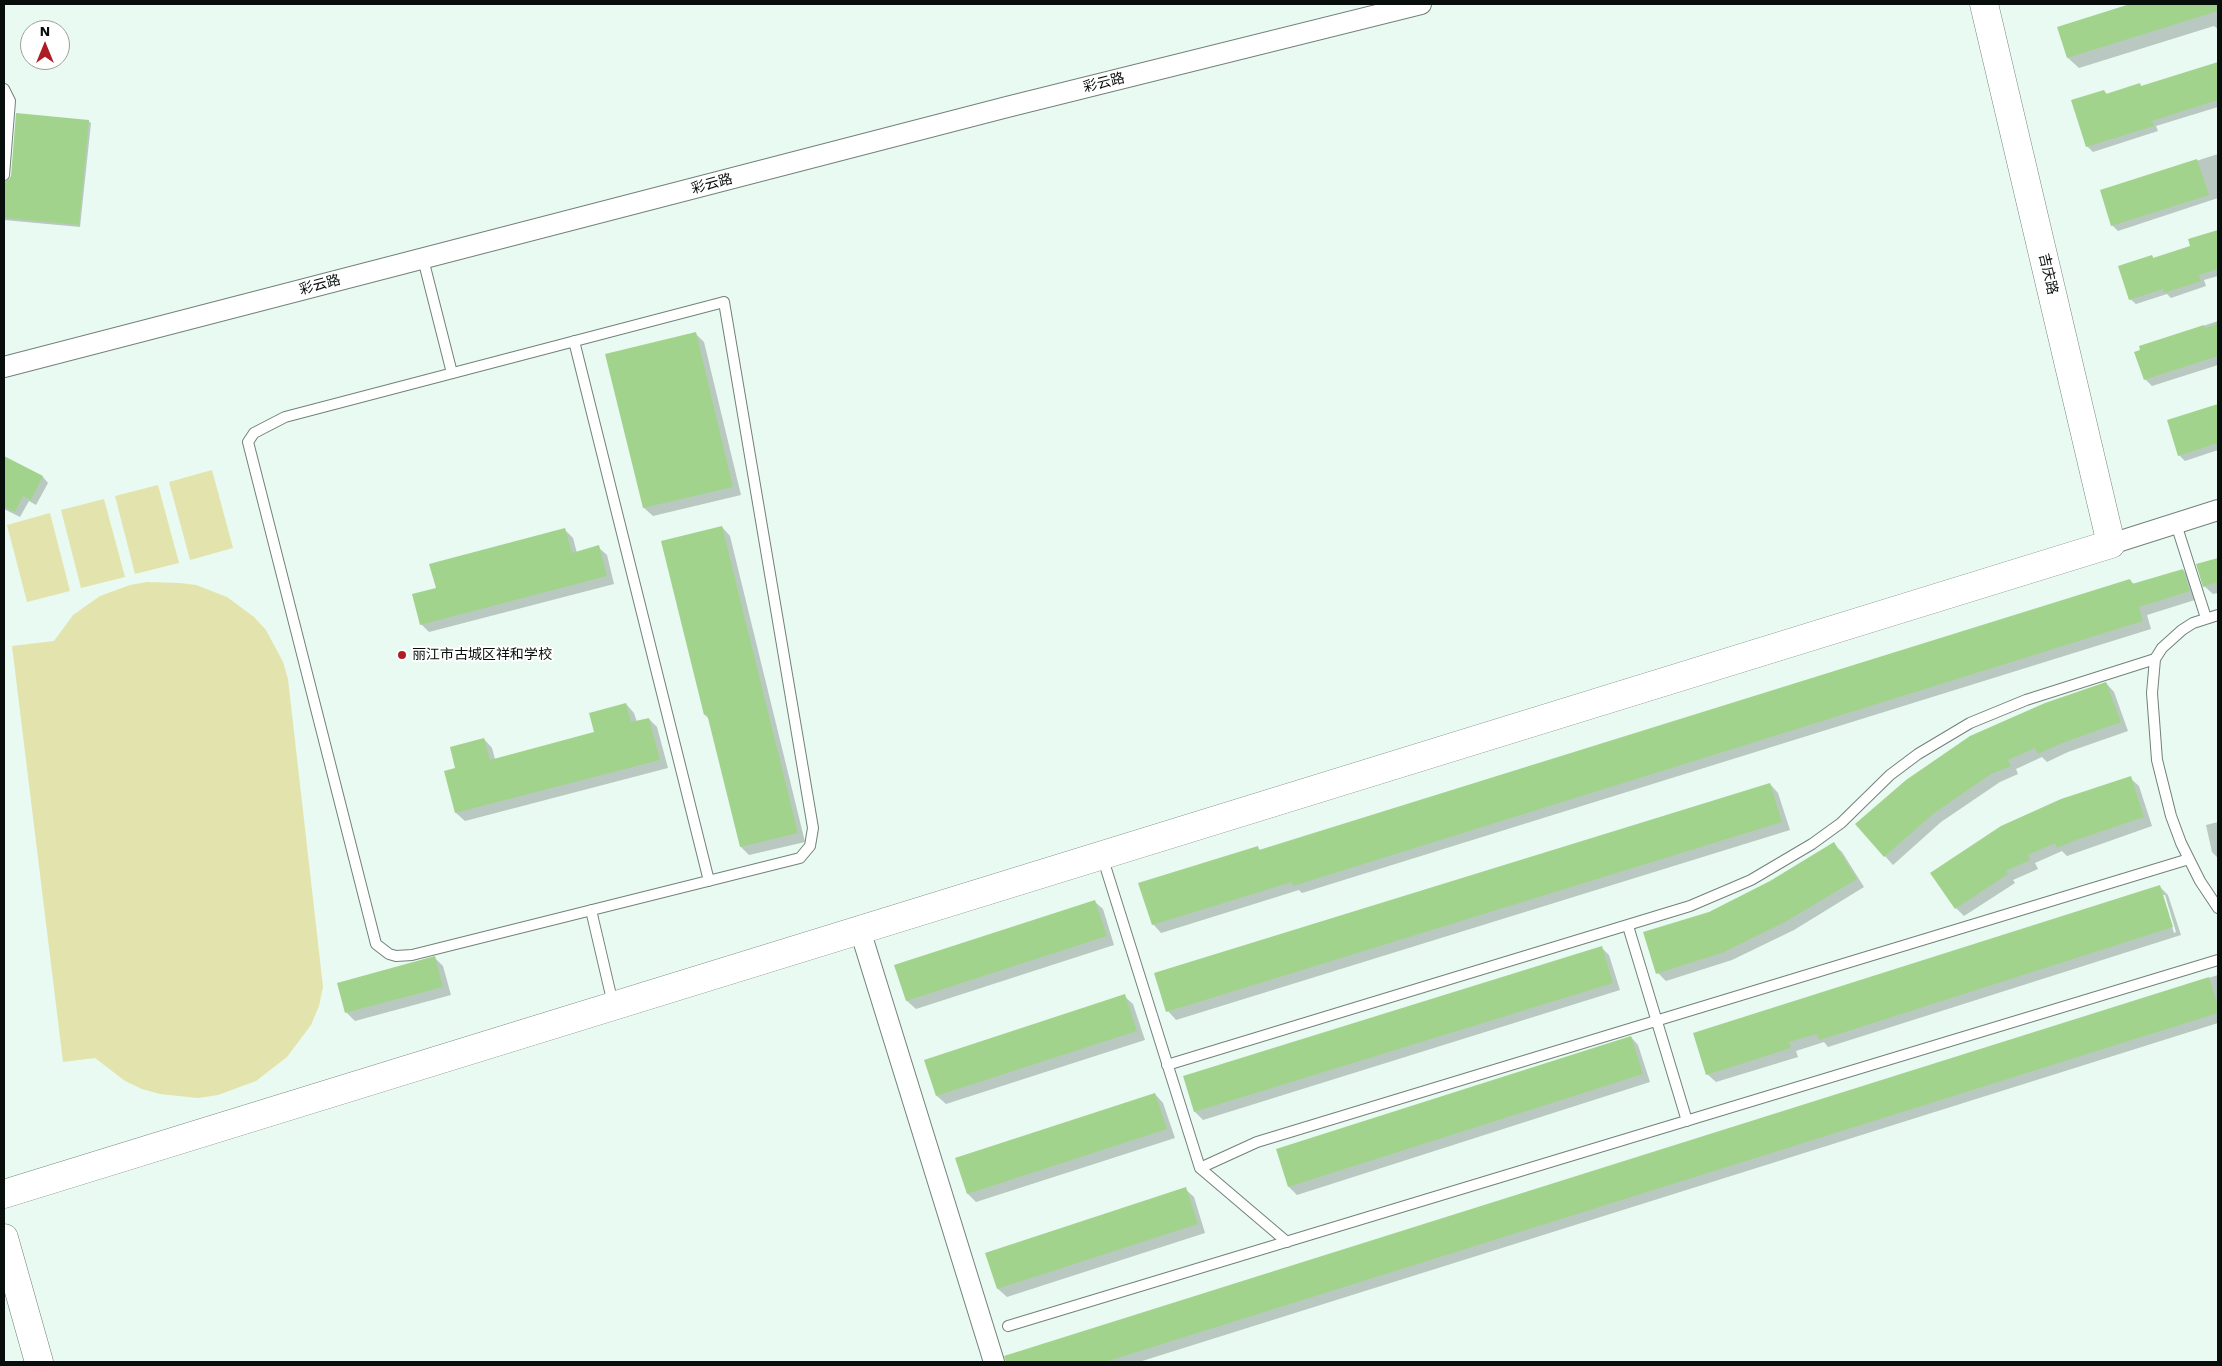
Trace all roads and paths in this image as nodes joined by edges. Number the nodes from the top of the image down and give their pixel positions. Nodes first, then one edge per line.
1 (1421, 4) edge
2 (1984, 4) edge
3 (4, 89) edge
4 (4, 174) edge
5 (423, 258) junction
6 (574, 341) junction
7 (4, 367) edge
8 (452, 373) junction
9 (2218, 510) edge
10 (2176, 524) junction
11 (2111, 544) junction
12 (2218, 615) edge
13 (2206, 618) junction
14 (2154, 659) junction
15 (1101, 855) junction
16 (2189, 859) junction
17 (709, 881) junction
18 (2218, 908) edge
19 (590, 910) junction
20 (1628, 926) junction
21 (860, 930) junction
22 (2218, 960) edge
23 (613, 1006) junction
24 (1656, 1021) junction
25 (1167, 1065) junction
26 (1687, 1121) junction
27 (1200, 1168) junction
28 (4, 1194) edge
29 (4, 1238) edge
30 (1287, 1242) junction
31 (1008, 1326) dead end
32 (39, 1362) edge
33 (994, 1362) edge

1 - 5 street, 彩云路
2 - 11 street, 吉庆路
3 - 4 lane
5 - 7 street, 彩云路
5 - 8 lane
6 - 8 lane
6 - 17 lane
6 - 17 lane
8 - 19 lane
9 - 10 street
10 - 11 street
10 - 13 lane
11 - 15 street
12 - 13 lane
13 - 14 lane
14 - 16 lane
14 - 20 lane
15 - 21 street
15 - 25 lane
16 - 18 lane
16 - 24 lane
17 - 19 lane
19 - 23 lane
20 - 24 lane
20 - 25 lane
21 - 23 street
21 - 33 street
22 - 26 lane
23 - 28 street
24 - 26 lane
24 - 27 lane
25 - 27 lane
26 - 30 lane
27 - 30 lane
29 - 32 street
30 - 31 lane

